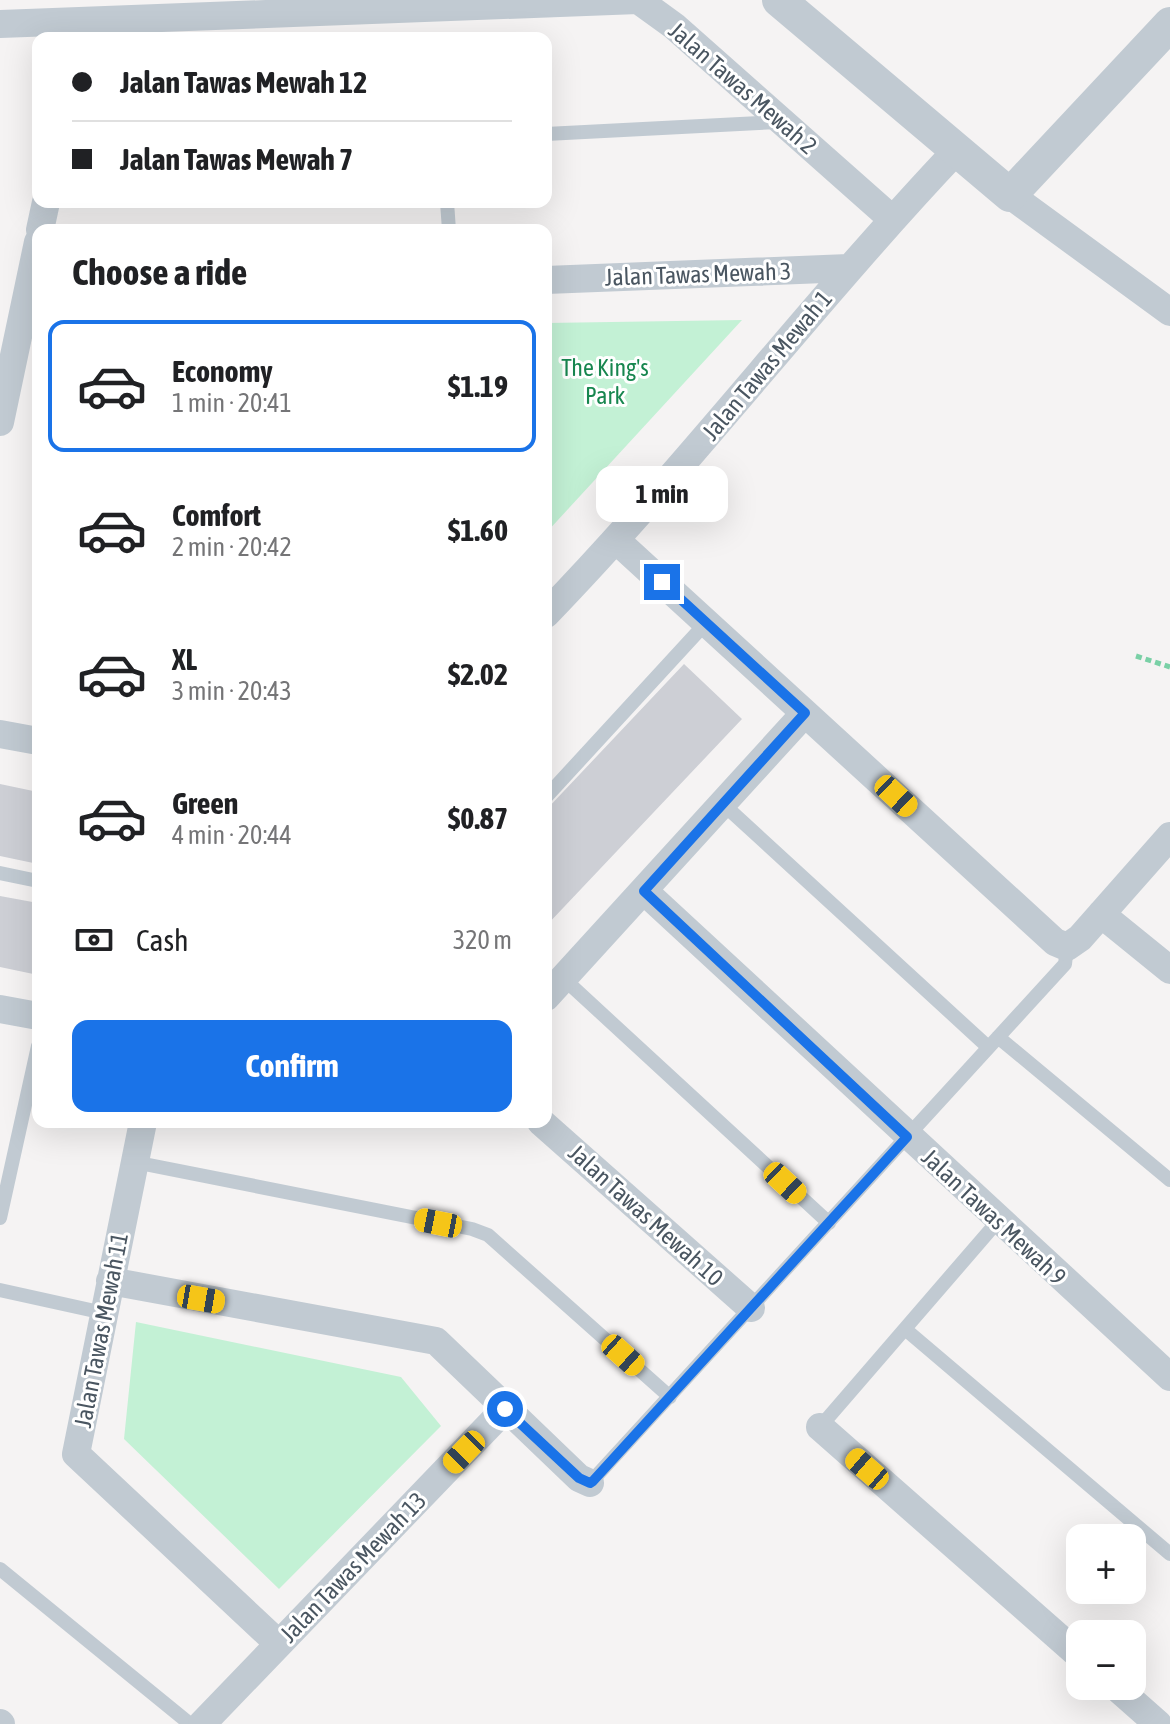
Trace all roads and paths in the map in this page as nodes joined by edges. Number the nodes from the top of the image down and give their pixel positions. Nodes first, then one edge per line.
1 (779, 0) edge
2 (0, 24) edge
3 (1170, 24) edge
4 (82, 29) edge
5 (782, 122) junction
6 (552, 134) edge
7 (956, 151) junction
8 (1010, 195) junction
9 (892, 219) junction
10 (849, 268) junction
11 (552, 280) edge
12 (32, 302) edge
13 (1170, 312) edge
14 (1, 408) edge
15 (617, 541) junction
16 (552, 608) edge
17 (706, 623) junction
18 (1136, 656) dead end
19 (1170, 667) edge
20 (805, 713) junction
21 (0, 734) edge
22 (32, 740) edge
23 (552, 790) edge
24 (723, 804) junction
25 (1170, 836) edge
26 (0, 873) edge
27 (32, 880) edge
28 (644, 891) junction
29 (1101, 914) junction
30 (1067, 947) junction
31 (1170, 970) edge
32 (555, 988) edge
33 (0, 1009) edge
34 (32, 1015) edge
35 (993, 1042) junction
36 (32, 1073) edge
37 (142, 1128) edge
38 (548, 1128) edge
39 (907, 1137) junction
40 (134, 1162) junction
41 (1170, 1180) edge
42 (0, 1218) edge
43 (998, 1221) junction
44 (829, 1223) junction
45 (110, 1281) junction
46 (0, 1290) edge
47 (751, 1308) junction
48 (104, 1313) junction
49 (905, 1329) junction
50 (1170, 1377) edge
51 (670, 1397) junction
52 (505, 1409) junction
53 (820, 1427) joint
54 (590, 1483) joint
55 (1170, 1554) edge
56 (0, 1569) edge
57 (279, 1644) junction
58 (1066, 1644) edge
59 (1131, 1700) edge
60 (190, 1724) edge
61 (202, 1724) edge
62 (1158, 1724) edge

1 - 7 street
2 - 4 street, Jalan Tawas Mewah 2
3 - 8 street
4 - 5 street, Jalan Tawas Mewah 2
5 - 6 lane
5 - 9 street, Jalan Tawas Mewah 2
7 - 8 street
7 - 9 street, Jalan Tawas Mewah 1
8 - 13 street
9 - 10 street, Jalan Tawas Mewah 1
10 - 11 street, Jalan Tawas Mewah 3
10 - 15 street, Jalan Tawas Mewah 1
12 - 14 street
15 - 16 street, Jalan Tawas Mewah 1
15 - 17 street
17 - 20 street
17 - 23 lane
18 - 19 path
20 - 24 street
20 - 30 street
21 - 22 street
24 - 28 street
24 - 35 lane
25 - 29 street
26 - 27 lane
28 - 32 street
28 - 39 street, Jalan Tawas Mewah 9
29 - 30 street
29 - 31 street
30 - 35 lane
32 - 44 lane
33 - 34 street
35 - 39 lane
35 - 41 lane
36 - 42 lane
37 - 40 street, Jalan Tawas Mewah 11
38 - 47 street, Jalan Tawas Mewah 10
39 - 43 street, Jalan Tawas Mewah 9
39 - 44 lane
40 - 45 street, Jalan Tawas Mewah 11
40 - 51 lane
43 - 49 lane
43 - 50 street, Jalan Tawas Mewah 9
44 - 47 lane
45 - 48 street, Jalan Tawas Mewah 11
45 - 52 street
46 - 48 lane
47 - 51 lane
48 - 57 street, Jalan Tawas Mewah 11
49 - 53 lane
49 - 55 lane
51 - 54 lane
52 - 54 street
52 - 57 street, Jalan Tawas Mewah 13
53 - 58 street
56 - 60 lane
57 - 61 street, Jalan Tawas Mewah 13
59 - 62 street

